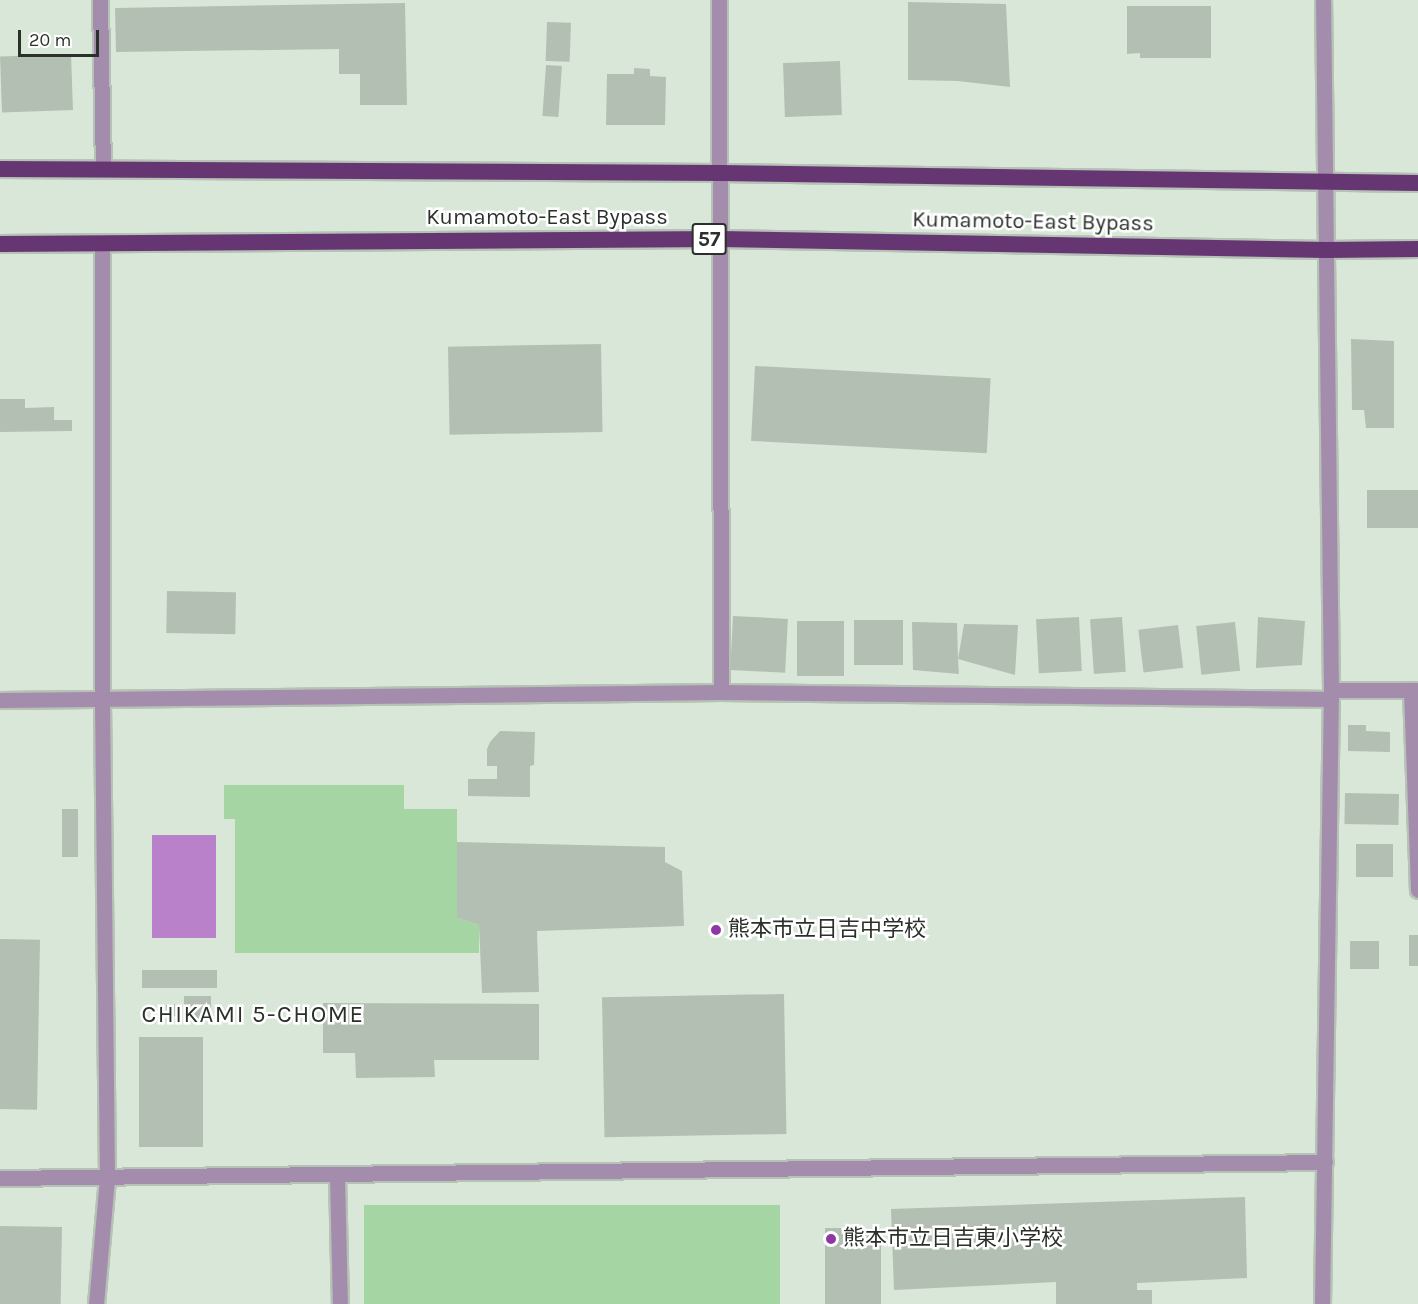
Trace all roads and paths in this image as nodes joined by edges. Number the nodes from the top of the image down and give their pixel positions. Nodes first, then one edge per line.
1 (100, 0) edge
2 (719, 0) edge
3 (1323, 0) edge
4 (0, 169) edge
5 (103, 169) junction
6 (720, 173) junction
7 (1326, 183) junction
8 (1418, 183) edge
9 (720, 239) junction
10 (102, 243) junction
11 (0, 244) edge
12 (1326, 249) junction
13 (1418, 249) edge
14 (1414, 690) edge
15 (722, 692) junction
16 (1331, 694) junction
17 (102, 699) junction
18 (0, 700) edge
19 (1418, 890) edge
20 (1325, 1162) junction
21 (337, 1175) junction
22 (0, 1178) edge
23 (107, 1178) junction
24 (96, 1304) edge
25 (340, 1304) edge
26 (1322, 1304) edge

1 - 5 street
2 - 6 street
3 - 7 street
4 - 5 highway, Kumamoto-East Bypass
5 - 6 highway, Kumamoto-East Bypass
6 - 7 highway, Kumamoto-East Bypass
6 - 9 street
7 - 8 highway, Kumamoto-East Bypass
7 - 12 street
9 - 10 highway, Kumamoto-East Bypass / 57
9 - 12 highway, Kumamoto-East Bypass / 57
9 - 15 street
10 - 11 highway, Kumamoto-East Bypass / 57
10 - 17 street
12 - 13 highway, Kumamoto-East Bypass / 57
12 - 16 street
14 - 16 street
14 - 19 street
15 - 16 street
15 - 17 street
16 - 20 street
17 - 18 street
17 - 23 street
20 - 21 street
20 - 26 street
21 - 23 street
21 - 25 street
22 - 23 street
23 - 24 street

